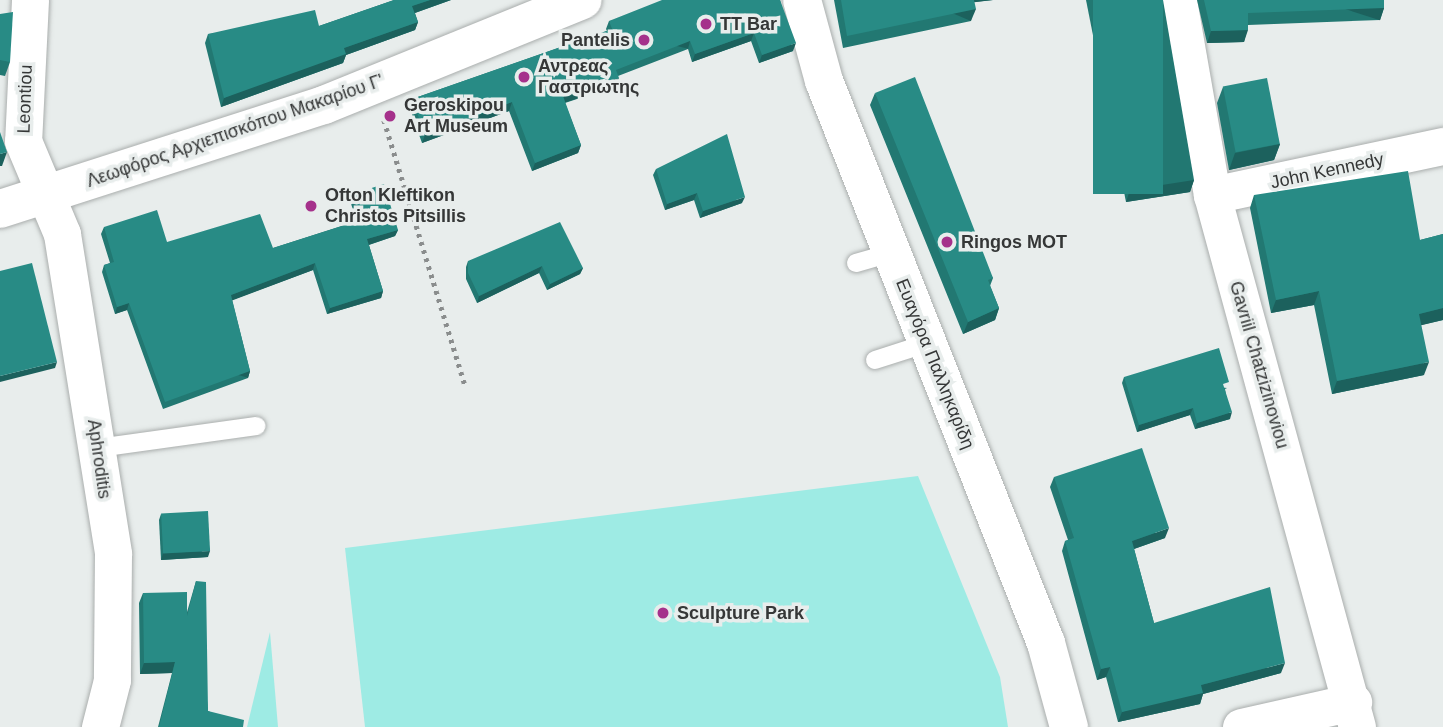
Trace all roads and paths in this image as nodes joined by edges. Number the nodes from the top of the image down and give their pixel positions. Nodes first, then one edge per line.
1 (30, 0) edge
2 (802, 0) edge
3 (1178, 0) edge
4 (564, 3) edge
5 (374, 85) junction
6 (1443, 146) edge
7 (44, 195) junction
8 (1212, 195) junction
9 (0, 209) edge
10 (928, 343) junction
11 (875, 360) dead end
12 (465, 386) dead end
13 (256, 426) dead end
14 (97, 448) junction
15 (1355, 715) edge
16 (100, 727) edge
17 (1069, 727) edge
18 (1241, 727) edge

1 - 7 street, Leontiou
2 - 10 main road, Ευαγόρα Παλληκαρίδη
3 - 8 street, Gavriil Chatzizinoviou
4 - 5 main road, Λεωφόρος Αρχιεπισκόπου Μακαρίου Γ'
5 - 7 main road, Λεωφόρος Αρχιεπισκόπου Μακαρίου Γ'
5 - 12 path
6 - 8 street, John Kennedy
7 - 9 main road, Λεωφόρος Αρχιεπισκόπου Μακαρίου Γ'
7 - 14 street, Aphroditis
8 - 15 street, Gavriil Chatzizinoviou
10 - 11 lane
10 - 17 main road, Ευαγόρα Παλληκαρίδη
13 - 14 lane
14 - 16 street, Aphroditis
15 - 18 street

